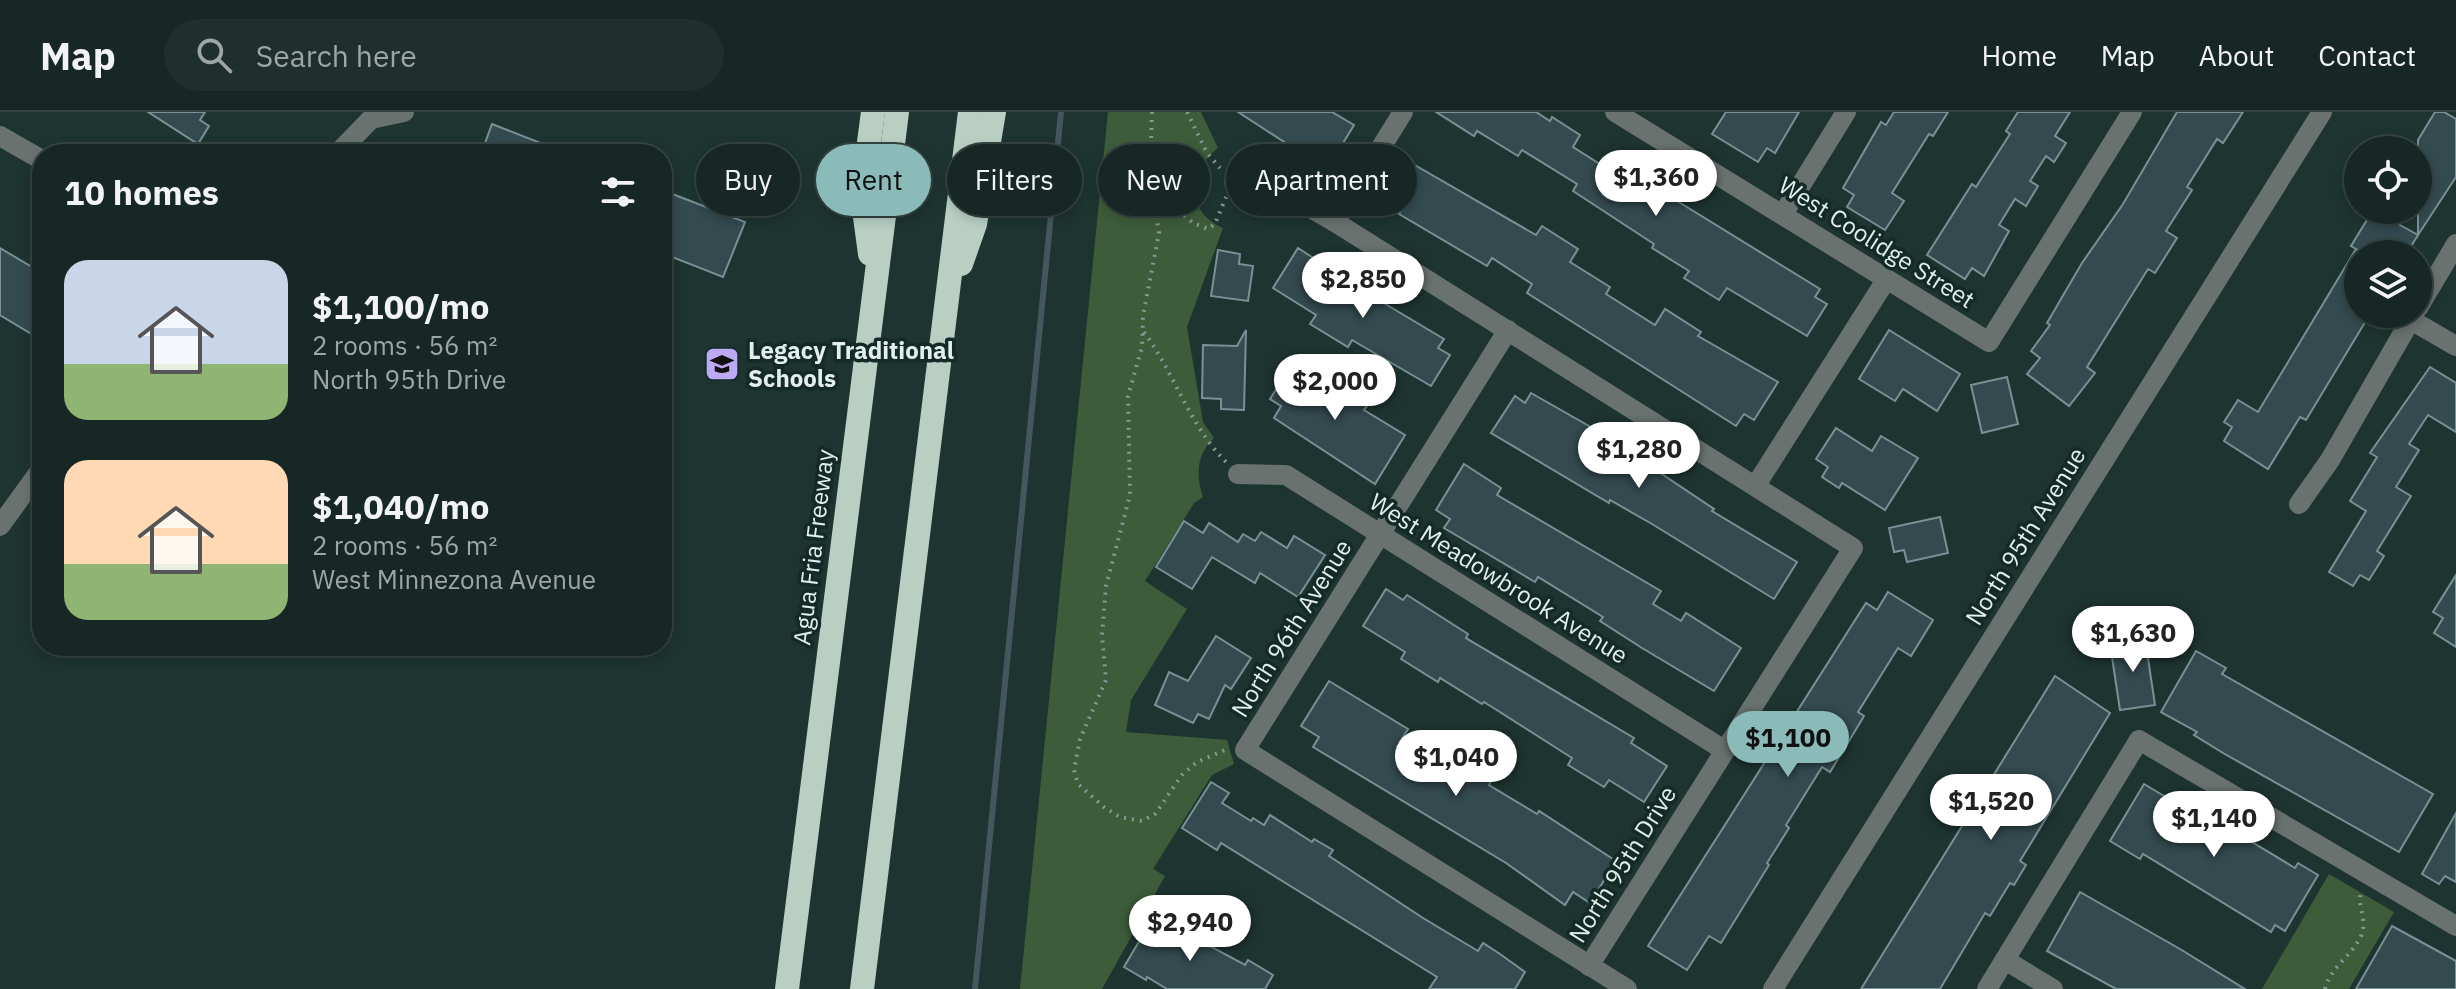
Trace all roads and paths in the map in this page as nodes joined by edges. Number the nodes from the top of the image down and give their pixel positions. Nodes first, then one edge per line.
1 (404, 112) edge
2 (873, 112) edge
3 (897, 112) edge
4 (970, 112) edge
5 (994, 112) edge
6 (1152, 112) edge
7 (1187, 112) edge
8 (1403, 112) edge
9 (1615, 112) edge
10 (1846, 112) edge
11 (2132, 112) edge
12 (2322, 112) edge
13 (0, 136) edge
14 (347, 144) edge
15 (1151, 144) edge
16 (32, 154) edge
17 (1226, 173) edge
18 (1226, 200) edge
19 (1783, 214) junction
20 (1157, 216) edge
21 (1185, 216) edge
22 (1325, 216) edge
23 (1335, 222) junction
24 (2456, 244) edge
25 (1886, 280) junction
26 (2432, 284) edge
27 (874, 288) junction
28 (944, 316) junction
29 (2406, 328) edge
30 (2432, 328) edge
31 (1143, 330) junction
32 (1508, 330) junction
33 (1153, 345) junction
34 (2456, 346) edge
35 (1142, 347) junction
36 (1238, 474) joint
37 (32, 482) edge
38 (1756, 485) junction
39 (2299, 504) dead end
40 (0, 526) edge
41 (1380, 535) junction
42 (1245, 750) junction
43 (1724, 750) junction
44 (2370, 876) junction
45 (2456, 926) edge
46 (2005, 960) junction
47 (1589, 966) junction
48 (787, 989) edge
49 (862, 989) edge
50 (1627, 989) edge
51 (1773, 989) edge
52 (1987, 989) edge
53 (2053, 989) edge
54 (2325, 989) edge

1 - 14 street
2 - 27 highway
3 - 27 highway, Agua Fria Freeway
4 - 28 highway
5 - 28 highway
6 - 15 path
7 - 17 path
8 - 23 street
9 - 19 street, West Coolidge Street
10 - 19 street
11 - 25 street, West Coolidge Street
12 - 51 street, North 95th Avenue
13 - 16 street
18 - 21 path
19 - 25 street, West Coolidge Street
20 - 31 path
22 - 23 street
23 - 32 street
24 - 26 street
25 - 38 street
27 - 48 highway, Agua Fria Freeway
28 - 49 highway
29 - 39 street
30 - 34 street
31 - 33 path
31 - 35 path
32 - 38 street
32 - 41 street, North 96th Avenue
33 - 35 path
33 - 36 path
35 - 42 path
36 - 41 street, West Meadowbrook Avenue
37 - 40 street
38 - 43 street, North 95th Drive
41 - 42 street, North 96th Avenue
41 - 43 street, West Meadowbrook Avenue
42 - 47 street
43 - 47 street, North 95th Drive
44 - 45 street
44 - 46 street
44 - 54 path
46 - 52 street
46 - 53 street
47 - 50 street

